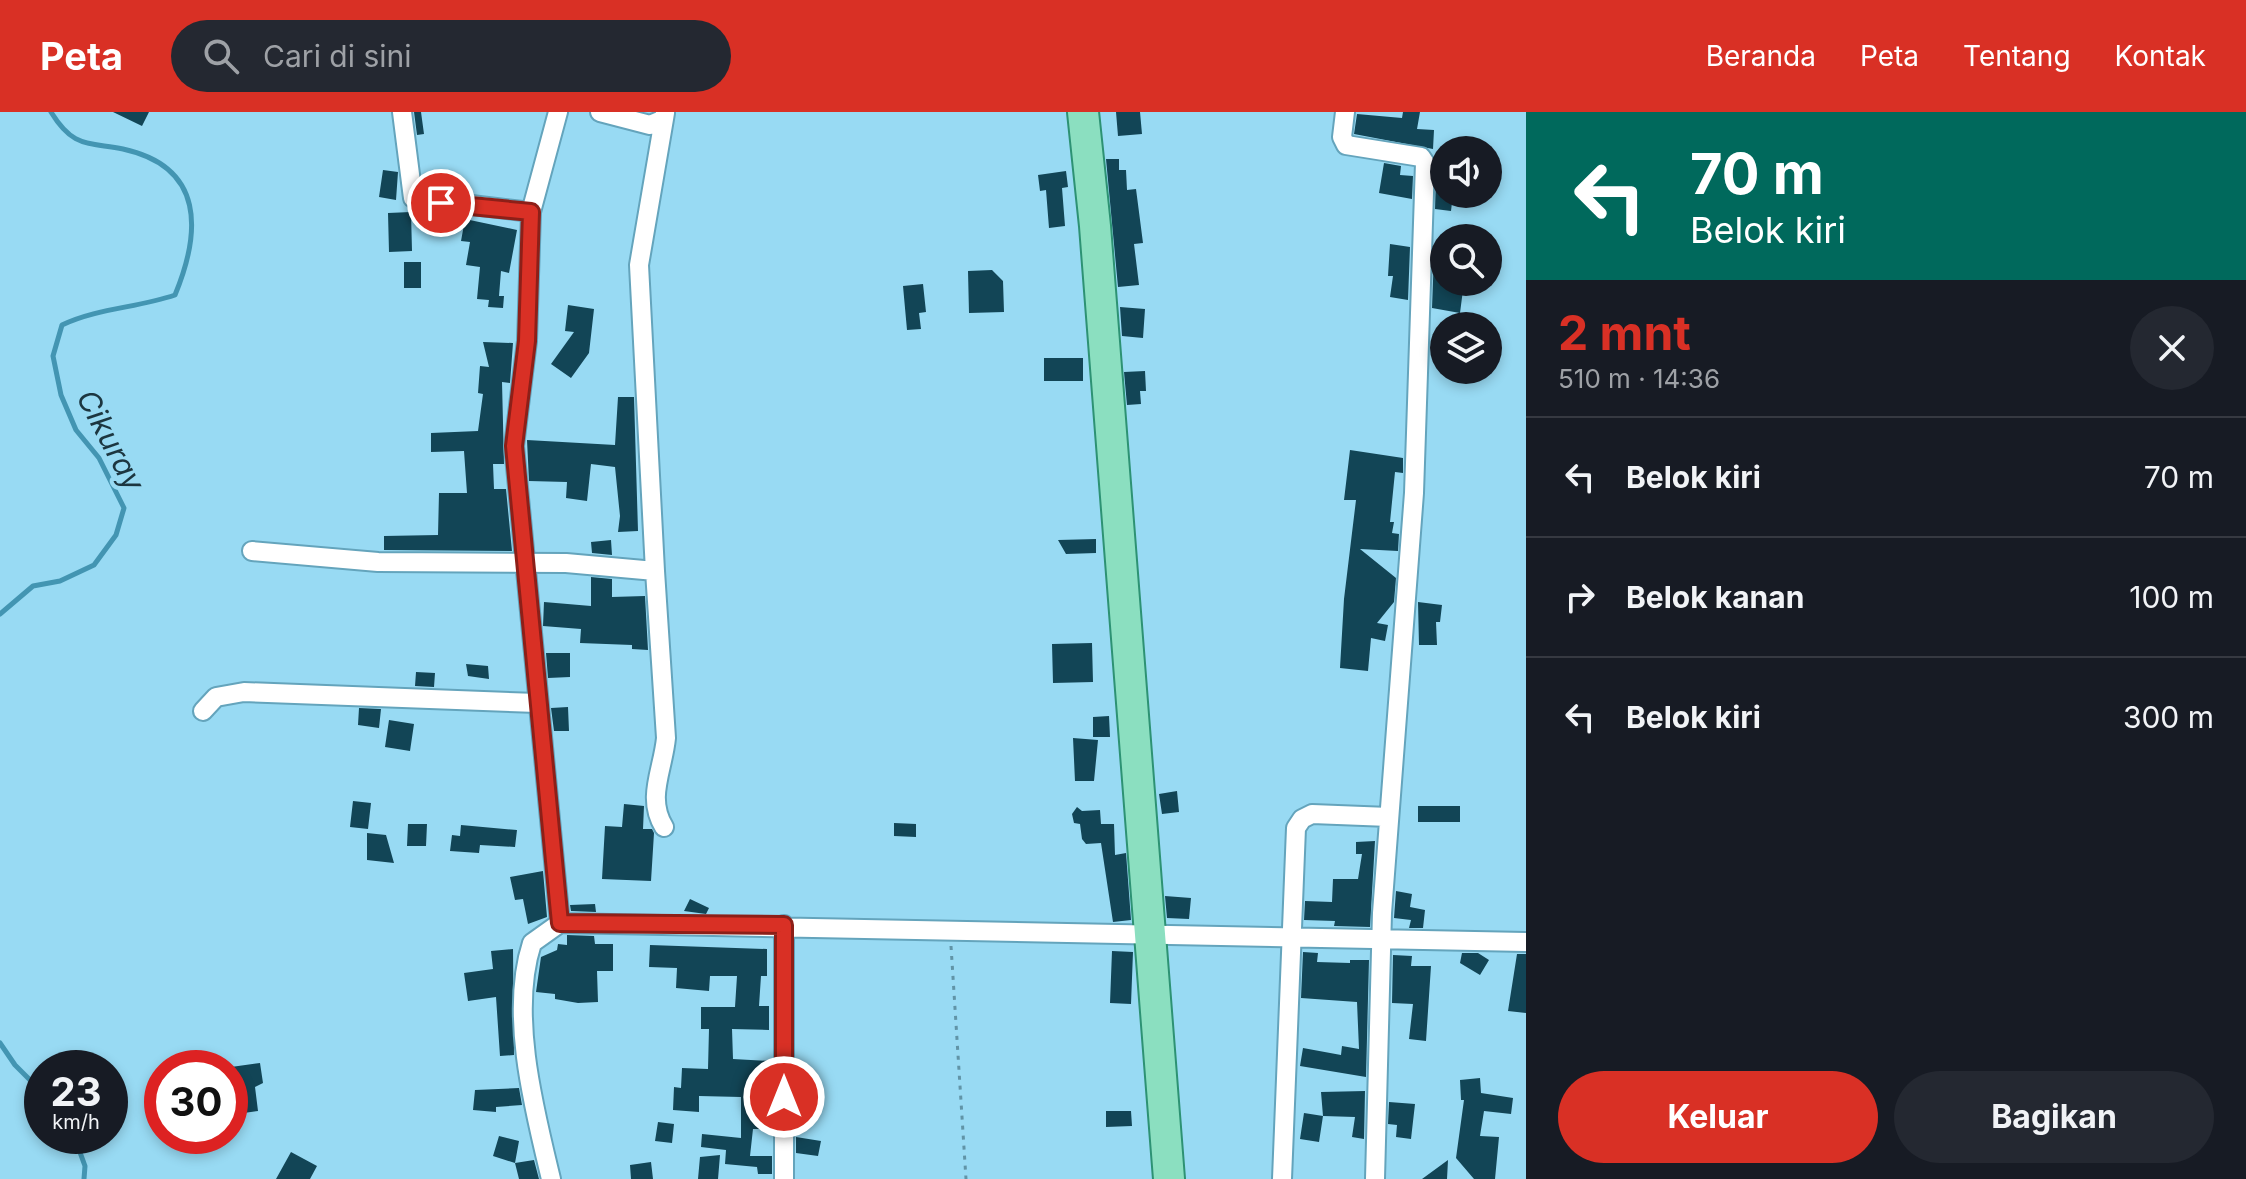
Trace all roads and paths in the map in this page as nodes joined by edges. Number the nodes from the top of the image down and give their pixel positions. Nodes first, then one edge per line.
1 (402, 112) edge
2 (558, 112) edge
3 (600, 112) edge
4 (1083, 112) edge
5 (1345, 112) edge
6 (665, 115) edge
7 (531, 212) junction
8 (252, 551) dead end
9 (523, 564) junction
10 (655, 571) junction
11 (537, 703) junction
12 (203, 711) dead end
13 (1389, 817) junction
14 (664, 827) dead end
15 (560, 923) junction
16 (784, 925) junction
17 (950, 930) junction
18 (1150, 934) junction
19 (1383, 938) junction
20 (1292, 939) junction
21 (1526, 942) edge
22 (551, 1179) edge
23 (784, 1179) edge
24 (966, 1179) edge
25 (1169, 1179) edge
26 (1282, 1179) edge
27 (1375, 1179) edge

1 - 7 street
2 - 7 street
3 - 6 street
4 - 18 main road
5 - 13 street
6 - 10 street
7 - 9 street
8 - 9 street
9 - 10 street
9 - 11 street
10 - 14 street
11 - 12 street
11 - 15 street
13 - 19 street
13 - 20 street
15 - 16 street
15 - 22 street
16 - 17 street
16 - 23 street
17 - 18 street
17 - 24 path
18 - 20 street
18 - 25 main road
19 - 20 street
19 - 21 street
19 - 27 street
20 - 26 street

